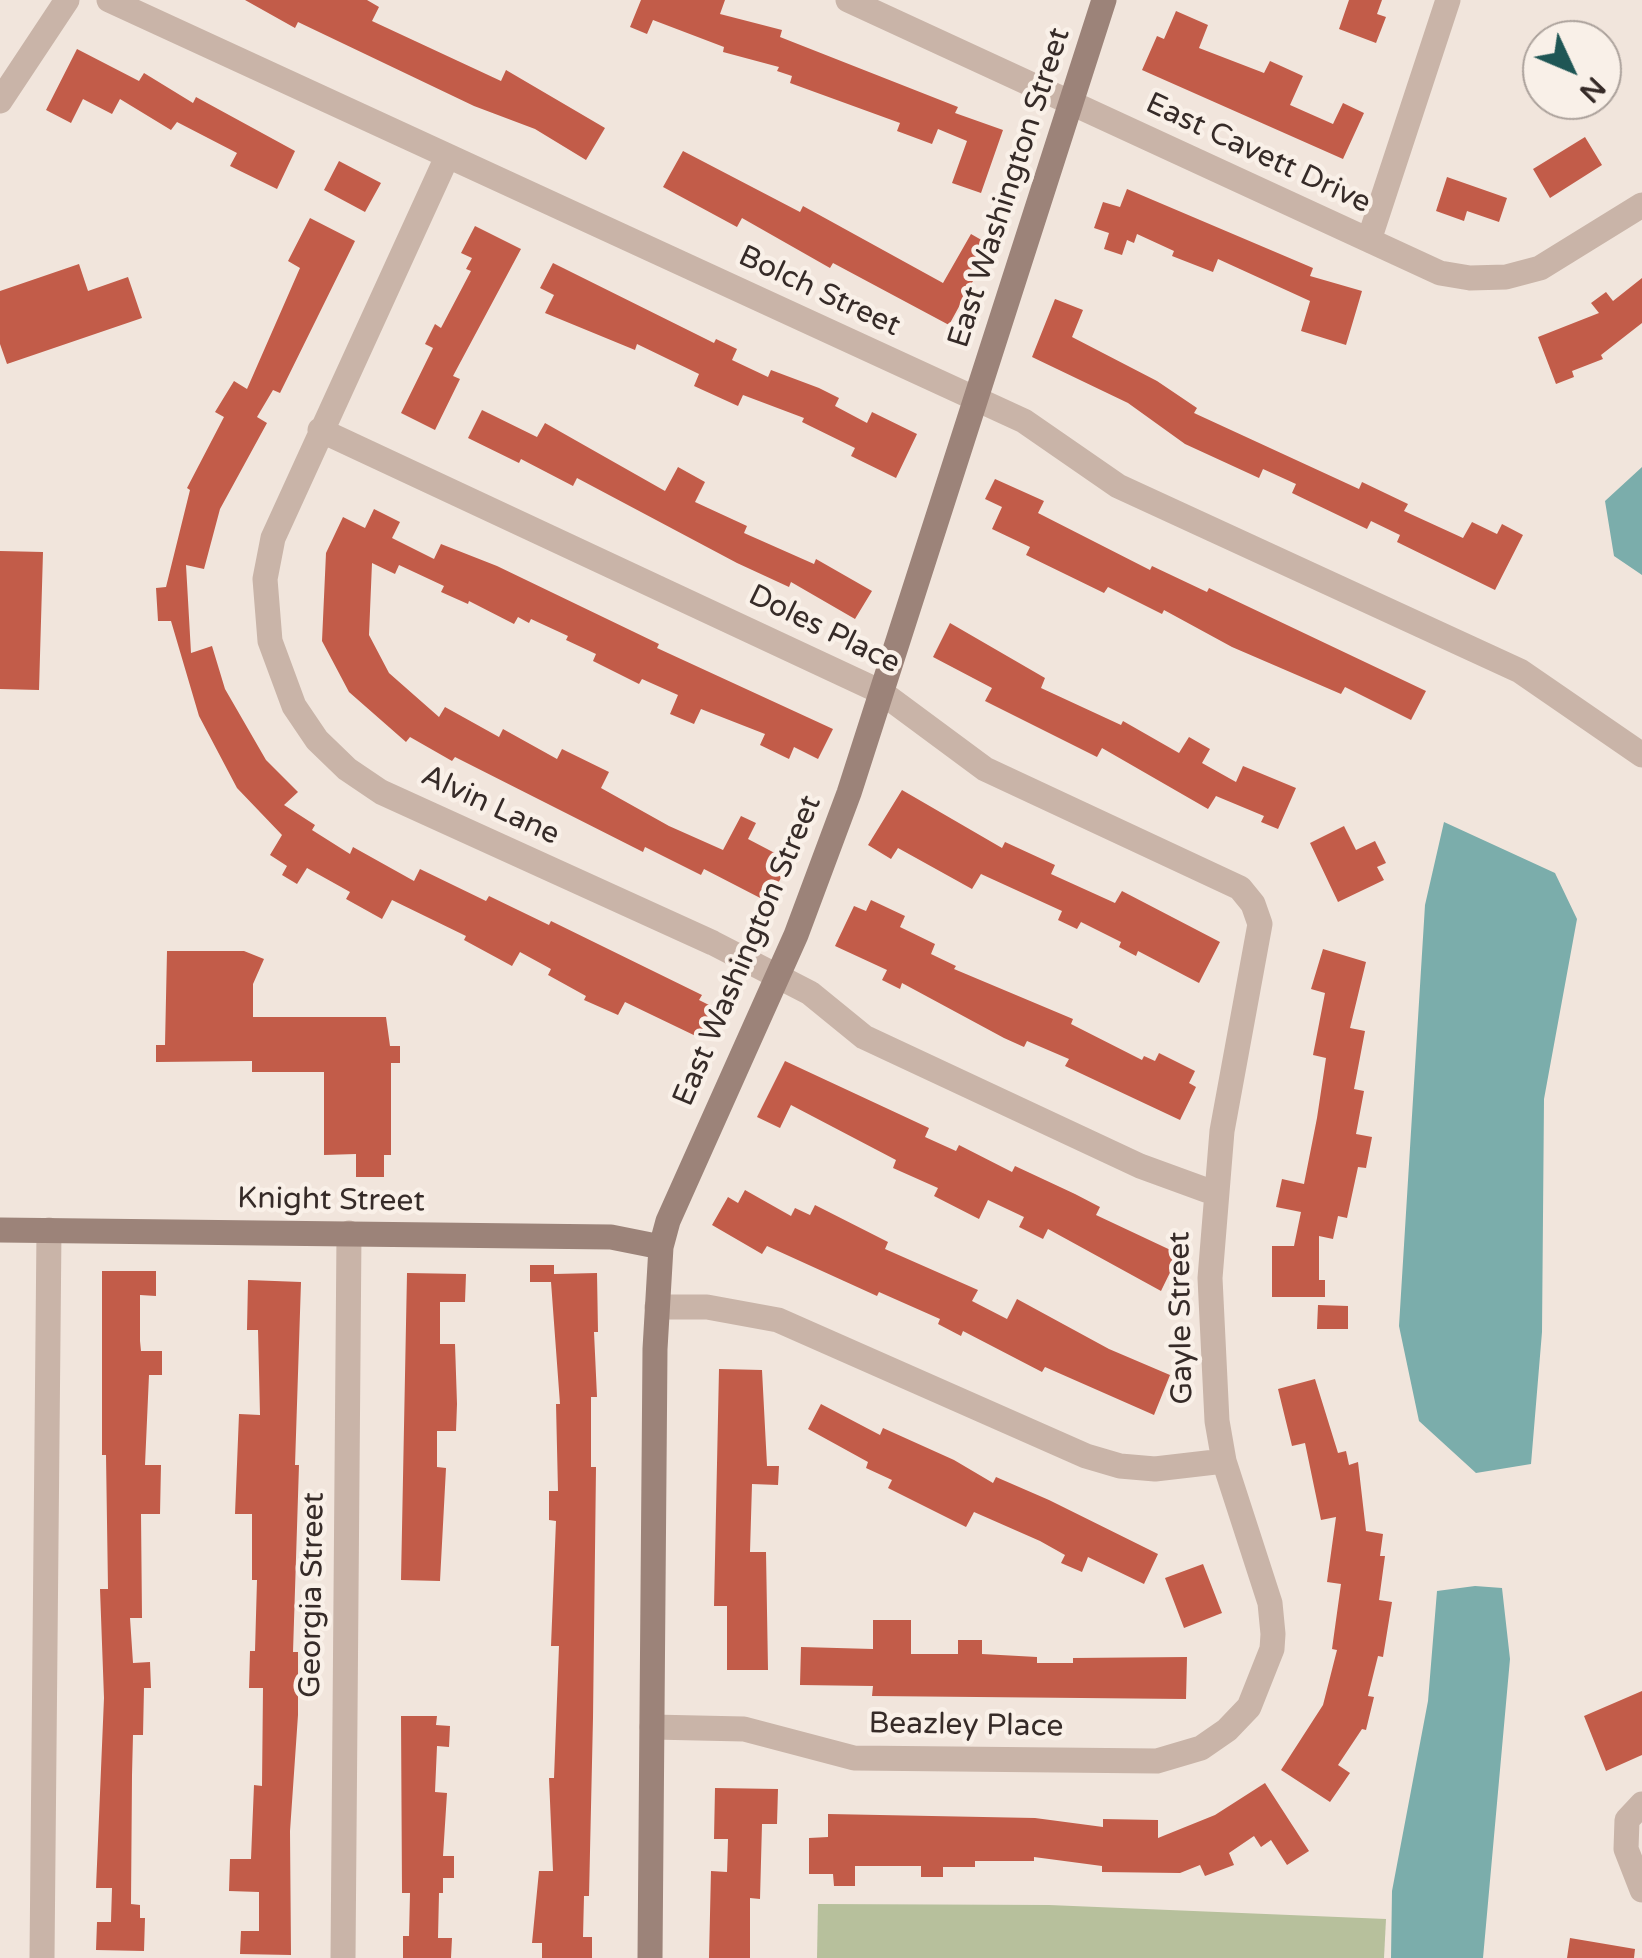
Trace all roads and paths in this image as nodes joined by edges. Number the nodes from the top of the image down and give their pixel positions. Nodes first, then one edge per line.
1 (68, 0) edge
2 (110, 0) edge
3 (848, 0) edge
4 (1104, 0) edge
5 (1448, 0) edge
6 (0, 101) edge
7 (1071, 104) junction
8 (446, 157) junction
9 (1642, 206) edge
10 (1369, 240) junction
11 (976, 401) junction
12 (320, 430) junction
13 (882, 692) junction
14 (1642, 755) edge
15 (1260, 934) joint
16 (778, 976) junction
17 (1214, 1193) junction
18 (0, 1230) edge
19 (49, 1230) junction
20 (349, 1234) junction
21 (661, 1247) junction
22 (657, 1308) junction
23 (1224, 1461) junction
24 (1257, 1693) joint
25 (652, 1726) junction
26 (1642, 1804) edge
27 (1642, 1890) edge
28 (42, 1958) edge
29 (343, 1958) edge
30 (650, 1958) edge

1 - 6 street
2 - 8 street, Bolch Street
3 - 7 street, East Cavett Drive
4 - 7 street, East Washington Street
5 - 10 street
7 - 10 street, East Cavett Drive
7 - 11 street, East Washington Street
8 - 11 street, Bolch Street
8 - 12 street, Alvin Lane
9 - 10 street, East Cavett Drive
11 - 13 street, East Washington Street
11 - 14 street, Bolch Street
12 - 13 street, Doles Place
12 - 16 street, Alvin Lane
13 - 15 street, Doles Place
13 - 16 street, East Washington Street
15 - 17 street, Gayle Street
16 - 17 street, Alvin Lane
16 - 21 street, East Washington Street
17 - 23 street, Gayle Street
18 - 19 street, Knight Street
19 - 20 street, Knight Street
19 - 28 street
20 - 21 street, Knight Street
20 - 29 street, Georgia Street
21 - 22 street, East Washington Street
22 - 23 street
22 - 25 street, East Washington Street
23 - 24 street, Gayle Street
24 - 25 street, Beazley Place
25 - 30 street, East Washington Street
26 - 27 street

